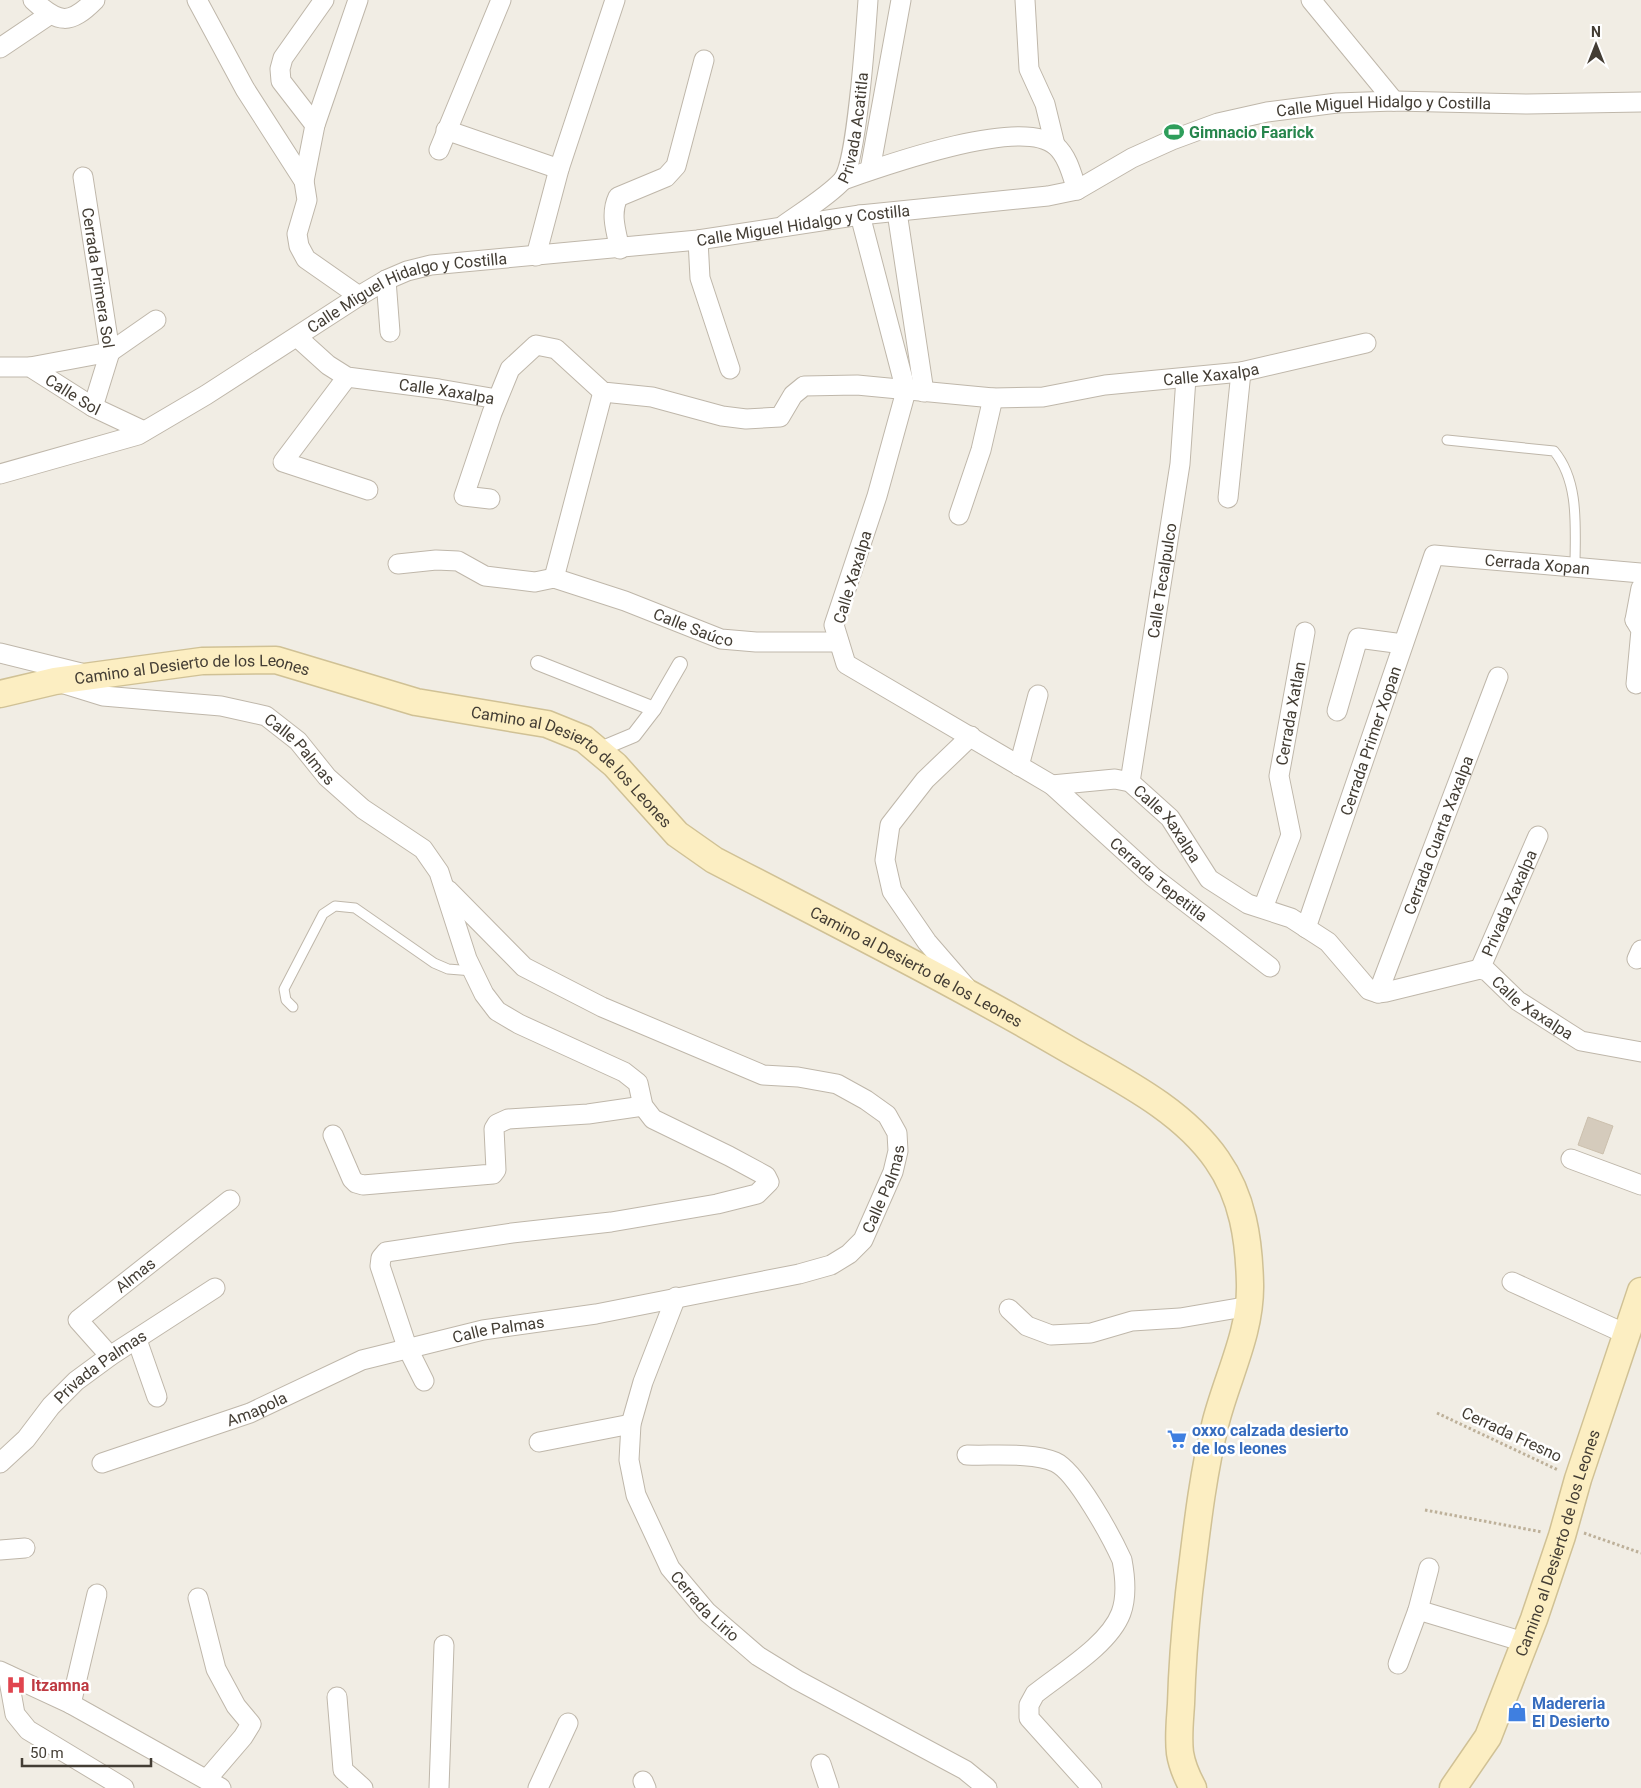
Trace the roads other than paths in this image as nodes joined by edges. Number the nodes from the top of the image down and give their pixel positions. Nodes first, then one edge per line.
1 (33, 0) edge
2 (95, 0) edge
3 (197, 0) edge
4 (324, 0) edge
5 (358, 0) edge
6 (501, 0) edge
7 (615, 0) edge
8 (868, 0) edge
9 (901, 0) edge
10 (1025, 0) edge
11 (1311, 0) edge
12 (57, 17) junction
13 (0, 48) edge
14 (704, 60) dead end
15 (1394, 101) junction
16 (1641, 102) edge
17 (315, 125) junction
18 (446, 130) junction
19 (1055, 145) junction
20 (439, 150) dead end
21 (559, 169) junction
22 (870, 170) junction
23 (83, 177) dead end
24 (843, 180) junction
25 (304, 181) junction
26 (1076, 190) junction
27 (898, 212) junction
28 (860, 215) junction
29 (782, 227) junction
30 (698, 240) junction
31 (620, 249) junction
32 (536, 256) junction
33 (386, 280) junction
34 (359, 296) junction
35 (156, 320) dead end
36 (390, 332) dead end
37 (297, 337) junction
38 (1366, 343) dead end
39 (110, 352) junction
40 (0, 366) edge
41 (30, 367) junction
42 (730, 369) dead end
43 (1241, 372) junction
44 (347, 377) junction
45 (1186, 378) junction
46 (915, 391) junction
47 (603, 392) junction
48 (993, 398) junction
49 (497, 399) junction
50 (93, 407) junction
51 (144, 431) junction
52 (1447, 440) dead end
53 (0, 474) edge
54 (368, 490) dead end
55 (1228, 498) dead end
56 (490, 499) dead end
57 (959, 515) dead end
58 (1434, 555) joint
59 (398, 564) dead end
60 (1575, 567) junction
61 (1641, 573) edge
62 (554, 578) junction
63 (1641, 588) edge
64 (1638, 620) edge
65 (1305, 632) dead end
66 (840, 642) junction
67 (1403, 644) junction
68 (0, 653) edge
69 (538, 663) dead end
70 (680, 664) dead end
71 (94, 676) junction
72 (1498, 677) dead end
73 (55, 681) junction
74 (1636, 684) dead end
75 (0, 694) edge
76 (1038, 695) dead end
77 (654, 709) junction
78 (1337, 711) dead end
79 (971, 736) junction
80 (598, 750) junction
81 (1019, 766) junction
82 (1130, 782) junction
83 (1052, 785) junction
84 (1538, 836) dead end
85 (444, 887) junction
86 (1263, 908) junction
87 (1306, 928) junction
88 (1270, 967) dead end
89 (1480, 970) junction
90 (473, 971) junction
91 (971, 993) junction
92 (1378, 993) junction
93 (293, 1007) dead end
94 (1641, 1052) edge
95 (643, 1106) junction
96 (333, 1135) dead end
97 (1571, 1159) dead end
98 (1641, 1185) edge
99 (230, 1200) dead end
100 (1512, 1282) dead end
101 (215, 1288) dead end
102 (1641, 1290) edge
103 (676, 1297) junction
104 (1250, 1306) junction
105 (1009, 1309) dead end
106 (1626, 1334) junction
107 (137, 1340) junction
108 (408, 1347) junction
109 (110, 1356) junction
110 (424, 1381) dead end
111 (157, 1397) dead end
112 (632, 1424) junction
113 (539, 1442) dead end
114 (967, 1454) dead end
115 (0, 1463) edge
116 (102, 1463) dead end
117 (25, 1548) dead end
118 (0, 1550) edge
119 (1430, 1568) dead end
120 (97, 1594) dead end
121 (198, 1598) dead end
122 (1418, 1610) junction
123 (1524, 1642) junction
124 (444, 1645) dead end
125 (1398, 1664) dead end
126 (4, 1673) edge
127 (337, 1696) dead end
128 (71, 1704) junction
129 (568, 1723) dead end
130 (821, 1764) dead end
131 (214, 1784) edge
132 (124, 1788) edge
133 (363, 1788) edge
134 (439, 1788) edge
135 (538, 1788) edge
136 (829, 1788) edge
137 (988, 1788) edge
138 (1092, 1788) edge
139 (1193, 1788) edge
140 (1453, 1788) edge

1 - 12 street
2 - 12 street
3 - 25 street
4 - 17 street
5 - 17 street
6 - 18 street
7 - 21 street
8 - 24 street, Privada Acatitla
9 - 22 street
10 - 19 street
11 - 15 street
12 - 13 street
14 - 31 street
15 - 16 street, Calle Miguel Hidalgo y Costilla
15 - 26 street, Calle Miguel Hidalgo y Costilla
17 - 25 street
18 - 20 street
18 - 21 street
19 - 22 street
19 - 26 street
21 - 32 street
22 - 24 street
23 - 39 street, Cerrada Primera Sol
24 - 29 street, Privada Acatitla
25 - 34 street
26 - 27 street, Calle Miguel Hidalgo y Costilla
27 - 28 street, Calle Miguel Hidalgo y Costilla
27 - 46 street
28 - 29 street, Calle Miguel Hidalgo y Costilla
28 - 46 street
29 - 30 street, Calle Miguel Hidalgo y Costilla
30 - 31 street, Calle Miguel Hidalgo y Costilla
30 - 42 street
31 - 32 street, Calle Miguel Hidalgo y Costilla
32 - 33 street, Calle Miguel Hidalgo y Costilla
33 - 34 street, Calle Miguel Hidalgo y Costilla
33 - 36 street
34 - 37 street, Calle Miguel Hidalgo y Costilla
35 - 39 street
37 - 44 street, Calle Xaxalpa
37 - 51 street, Calle Miguel Hidalgo y Costilla
38 - 43 street, Calle Xaxalpa
39 - 41 street
39 - 50 street, Cerrada Primera Sol
40 - 41 street, Calle Sol
41 - 50 street, Calle Sol
43 - 45 street, Calle Xaxalpa
43 - 55 street
44 - 49 street, Calle Xaxalpa
44 - 54 street
45 - 48 street, Calle Xaxalpa
45 - 82 street, Calle Tecalpulco
46 - 47 street, Calle Xaxalpa
46 - 48 street, Calle Xaxalpa
46 - 66 street, Calle Xaxalpa
47 - 49 street, Calle Xaxalpa
47 - 62 street
48 - 57 street
49 - 56 street
50 - 51 street, Calle Sol
51 - 53 street, Calle Miguel Hidalgo y Costilla
52 - 60 lane
58 - 60 street, Cerrada Xopan
58 - 67 street, Cerrada Primer Xopan
59 - 62 street
60 - 61 street, Cerrada Xopan
62 - 66 street, Calle Saúco
63 - 64 street
64 - 74 street
65 - 86 street, Cerrada Xatlan
66 - 79 street, Calle Xaxalpa
67 - 78 street
67 - 87 street, Cerrada Primer Xopan
68 - 71 street
69 - 77 street
70 - 77 street
71 - 73 main road, Camino al Desierto de los Leones
71 - 80 main road, Camino al Desierto de los Leones
72 - 92 street, Cerrada Cuarta Xaxalpa
73 - 75 main road, Camino al Desierto de los Leones
73 - 85 street, Calle Palmas
76 - 81 street
77 - 80 street
79 - 81 street, Calle Xaxalpa
79 - 91 street
80 - 91 main road, Camino al Desierto de los Leones
81 - 83 street, Calle Xaxalpa
82 - 83 street, Calle Xaxalpa
82 - 86 street, Calle Xaxalpa
83 - 88 street, Cerrada Tepetitla
84 - 89 street, Privada Xaxalpa
85 - 90 street, Calle Palmas
85 - 103 street, Calle Palmas
86 - 87 street, Calle Xaxalpa
87 - 92 street, Calle Xaxalpa
89 - 92 street, Calle Xaxalpa
89 - 94 street, Calle Xaxalpa
90 - 93 lane
90 - 95 street, Calle Palmas
91 - 104 main road, Camino al Desierto de los Leones
95 - 96 street
95 - 108 street
97 - 98 street
99 - 109 street, Almas
100 - 106 street
101 - 107 street, Privada Palmas
102 - 106 main road, Camino al Desierto de los Leones
103 - 108 street, Calle Palmas
103 - 112 street, Cerrada Lirio
104 - 105 street
104 - 139 main road, Camino al Desierto de los Leones
106 - 123 main road, Camino al Desierto de los Leones
107 - 109 street, Privada Palmas
107 - 111 street
108 - 110 street
108 - 116 street, Amapola
109 - 115 street, Privada Palmas
112 - 113 street
112 - 137 street, Cerrada Lirio
114 - 138 street
117 - 118 street
119 - 122 street
120 - 128 street
121 - 131 street
122 - 123 street
122 - 125 street
123 - 140 main road, Camino al Desierto de los Leones
124 - 134 street
126 - 128 street
126 - 132 street
127 - 133 street
128 - 131 street
129 - 135 street
130 - 136 street

